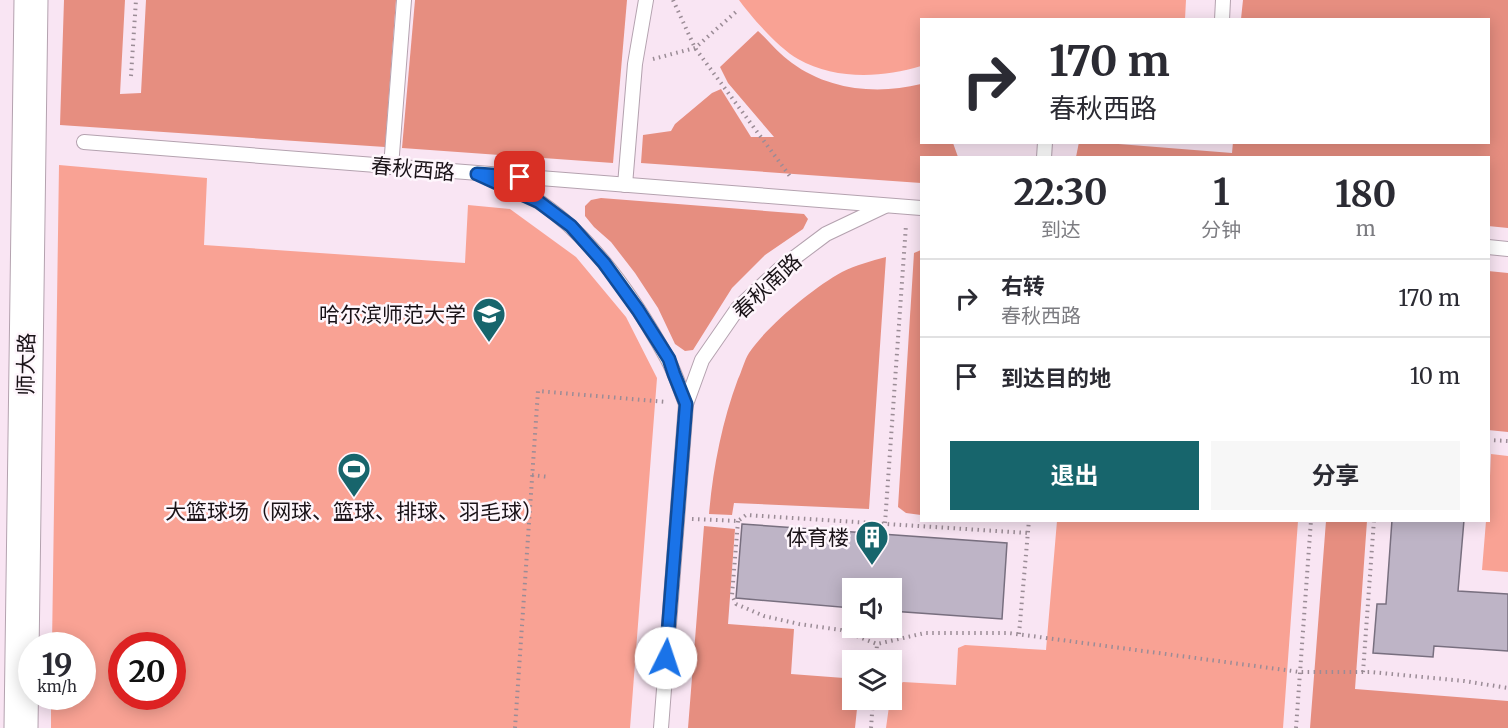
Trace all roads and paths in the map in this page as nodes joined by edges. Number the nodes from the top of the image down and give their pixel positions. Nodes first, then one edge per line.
1 (31, 0) edge
2 (136, 0) edge
3 (404, 0) edge
4 (646, 0) edge
5 (673, 0) edge
6 (1223, 0) edge
7 (737, 11) dead end
8 (1222, 18) edge
9 (695, 48) junction
10 (635, 64) junction
11 (131, 76) dead end
12 (84, 142) dead end
13 (391, 167) junction
14 (477, 174) junction
15 (625, 185) junction
16 (807, 199) junction
17 (887, 205) junction
18 (914, 207) edge
19 (1490, 247) edge
20 (1508, 249) edge
21 (686, 404) junction
22 (1490, 440) edge
23 (1508, 441) edge
24 (532, 475) junction
25 (549, 477) dead end
26 (677, 518) junction
27 (738, 521) junction
28 (1029, 522) edge
29 (1311, 522) edge
30 (1374, 522) edge
31 (885, 523) junction
32 (1028, 533) junction
33 (1019, 634) junction
34 (877, 644) junction
35 (877, 650) edge
36 (1300, 672) junction
37 (1363, 672) junction
38 (1508, 688) edge
39 (872, 710) edge
40 (21, 728) edge
41 (515, 728) edge
42 (660, 728) edge
43 (871, 728) edge
44 (1296, 728) edge

1 - 40 street, 师大路
2 - 11 path
3 - 13 lane
4 - 10 lane
5 - 9 path
6 - 8 lane
7 - 9 path
9 - 10 path
9 - 16 path
10 - 15 lane
12 - 13 lane, 春秋西路
13 - 14 lane, 春秋西路
14 - 15 lane, 春秋西路
14 - 21 lane, 春秋南路
15 - 16 lane, 春秋西路
16 - 17 lane, 春秋西路
17 - 18 lane, 春秋西路
17 - 21 lane, 春秋南路
18 - 31 path
19 - 20 lane
21 - 24 path
21 - 26 lane, 春秋南路
22 - 23 path
24 - 25 path
24 - 41 path
26 - 27 path
26 - 42 lane, 春秋南路
27 - 31 path
27 - 34 path
28 - 32 path
29 - 36 path
30 - 37 path
31 - 32 path
32 - 33 path
33 - 34 path
33 - 36 path
34 - 35 path
36 - 37 path
36 - 44 path
37 - 38 path
39 - 43 path

